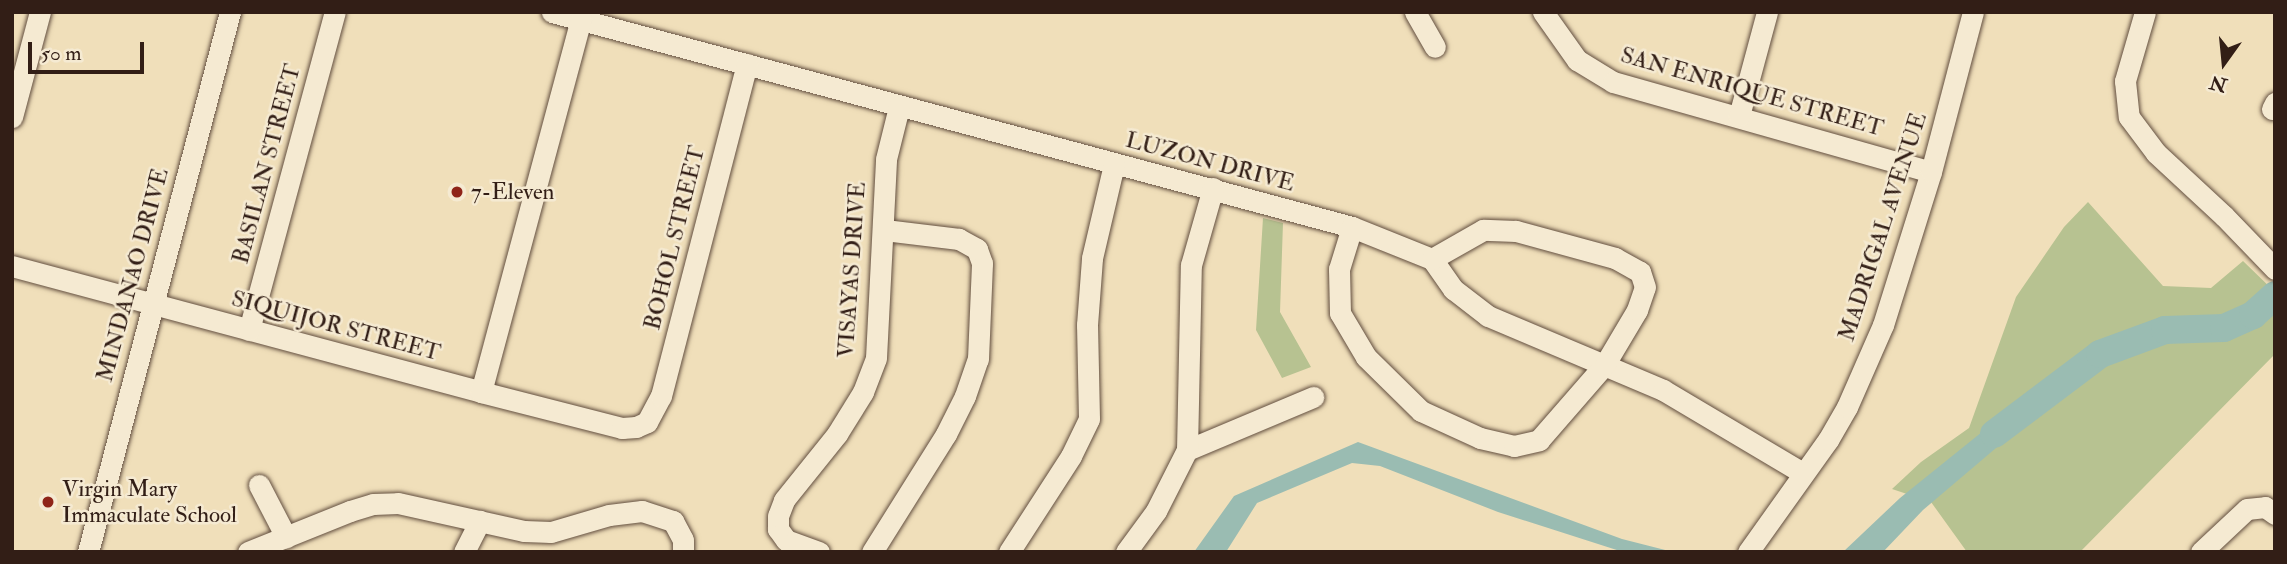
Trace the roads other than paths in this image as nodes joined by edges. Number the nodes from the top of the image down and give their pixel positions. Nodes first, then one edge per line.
1 (40, 12) edge
2 (230, 12) edge
3 (335, 12) edge
4 (552, 12) edge
5 (1415, 12) edge
6 (1543, 12) edge
7 (1767, 12) edge
8 (1973, 12) edge
9 (2145, 12) edge
10 (581, 20) junction
11 (1435, 47) dead end
12 (747, 64) junction
13 (899, 107) junction
14 (1740, 116) junction
15 (12, 117) edge
16 (1114, 164) junction
17 (1931, 172) junction
18 (1213, 188) junction
19 (1352, 227) junction
20 (884, 230) junction
21 (1432, 258) junction
22 (12, 266) edge
23 (2274, 268) edge
24 (153, 304) junction
25 (249, 330) junction
26 (1605, 364) junction
27 (481, 392) junction
28 (1313, 397) dead end
29 (647, 422) joint
30 (1187, 450) junction
31 (1803, 473) junction
32 (259, 485) dead end
33 (2275, 514) edge
34 (480, 521) junction
35 (286, 537) junction
36 (88, 552) edge
37 (248, 552) edge
38 (464, 552) edge
39 (683, 552) edge
40 (819, 552) edge
41 (872, 552) edge
42 (1009, 552) edge
43 (1126, 552) edge
44 (1748, 552) edge
45 (2201, 552) edge

1 - 15 street
2 - 24 street, MINDANAO DRIVE
3 - 25 street, BASILAN STREET
4 - 10 street, LUZON DRIVE
5 - 11 street
6 - 14 street, SAN ENRIQUE STREET
7 - 14 street
8 - 17 street, MADRIGAL AVENUE
9 - 23 street
10 - 12 street, LUZON DRIVE
10 - 27 street
12 - 13 street, LUZON DRIVE
12 - 29 street, BOHOL STREET
13 - 16 street, LUZON DRIVE
13 - 20 street, VISAYAS DRIVE
14 - 17 street, SAN ENRIQUE STREET
16 - 18 street, LUZON DRIVE
16 - 42 street
17 - 31 street, MADRIGAL AVENUE
18 - 19 street, LUZON DRIVE
18 - 30 street
19 - 21 street, LUZON DRIVE
19 - 26 street
20 - 40 street, VISAYAS DRIVE
20 - 41 street
21 - 26 street
21 - 26 street
22 - 24 street, SIQUIJOR STREET
24 - 25 street, SIQUIJOR STREET
24 - 36 street, MINDANAO DRIVE
25 - 27 street, SIQUIJOR STREET
26 - 31 street
27 - 29 street, SIQUIJOR STREET
28 - 30 street
30 - 43 street
31 - 44 street, MADRIGAL AVENUE
32 - 35 street
33 - 45 street
34 - 35 street
34 - 38 street
34 - 39 street
35 - 37 street

